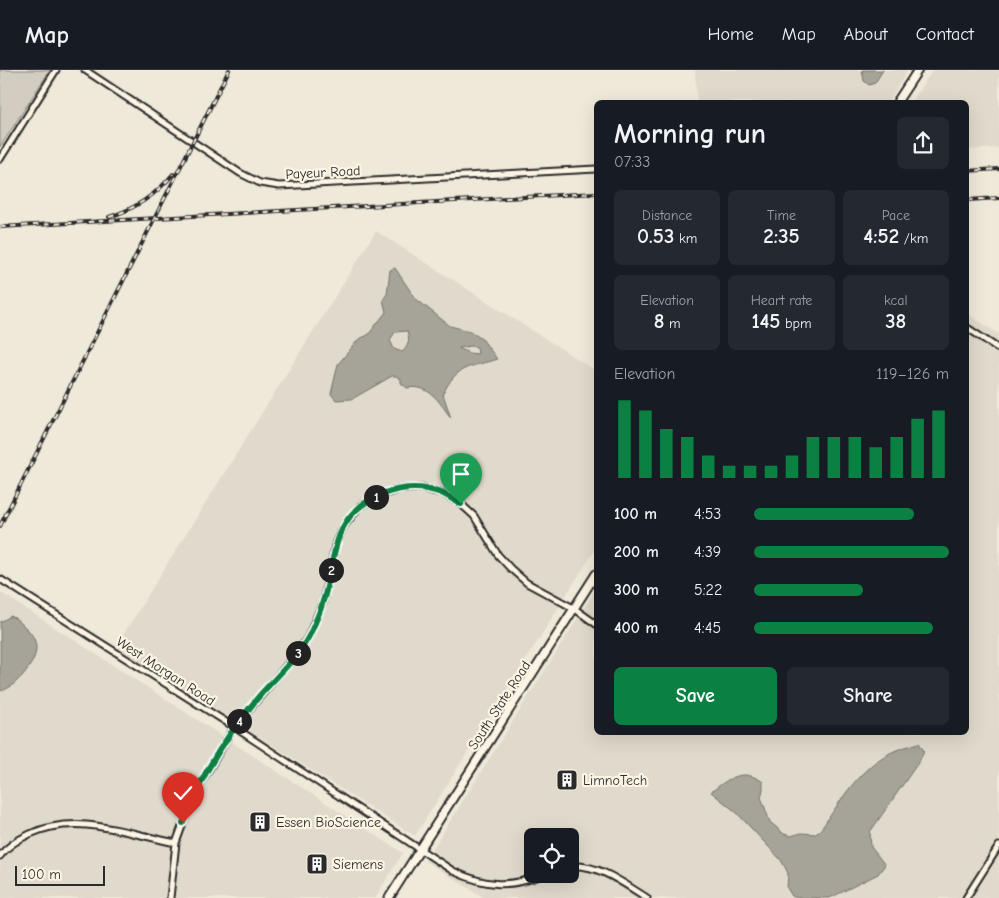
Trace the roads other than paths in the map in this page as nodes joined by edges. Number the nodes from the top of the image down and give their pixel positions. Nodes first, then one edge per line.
1 (56, 70) edge
2 (85, 70) edge
3 (918, 70) edge
4 (898, 100) edge
5 (0, 159) edge
6 (594, 169) edge
7 (969, 329) edge
8 (999, 349) edge
9 (594, 577) edge
10 (0, 579) edge
11 (575, 609) junction
12 (594, 623) edge
13 (234, 727) junction
14 (176, 843) junction
15 (999, 846) edge
16 (421, 849) junction
17 (0, 856) edge
18 (579, 865) edge
19 (524, 881) edge
20 (170, 898) edge
21 (389, 898) edge
22 (647, 898) edge
23 (966, 898) edge

1 - 5 street
2 - 6 street, Payeur Road
3 - 4 main road
7 - 8 street
9 - 11 main road, South State Road
10 - 13 street, West Morgan Road
11 - 12 street
11 - 13 street
11 - 16 main road, South State Road
13 - 14 street
13 - 16 street, West Morgan Road
14 - 17 street
14 - 20 street
15 - 23 street
16 - 19 street, West Morgan Road
16 - 21 main road, South State Road
18 - 22 street

